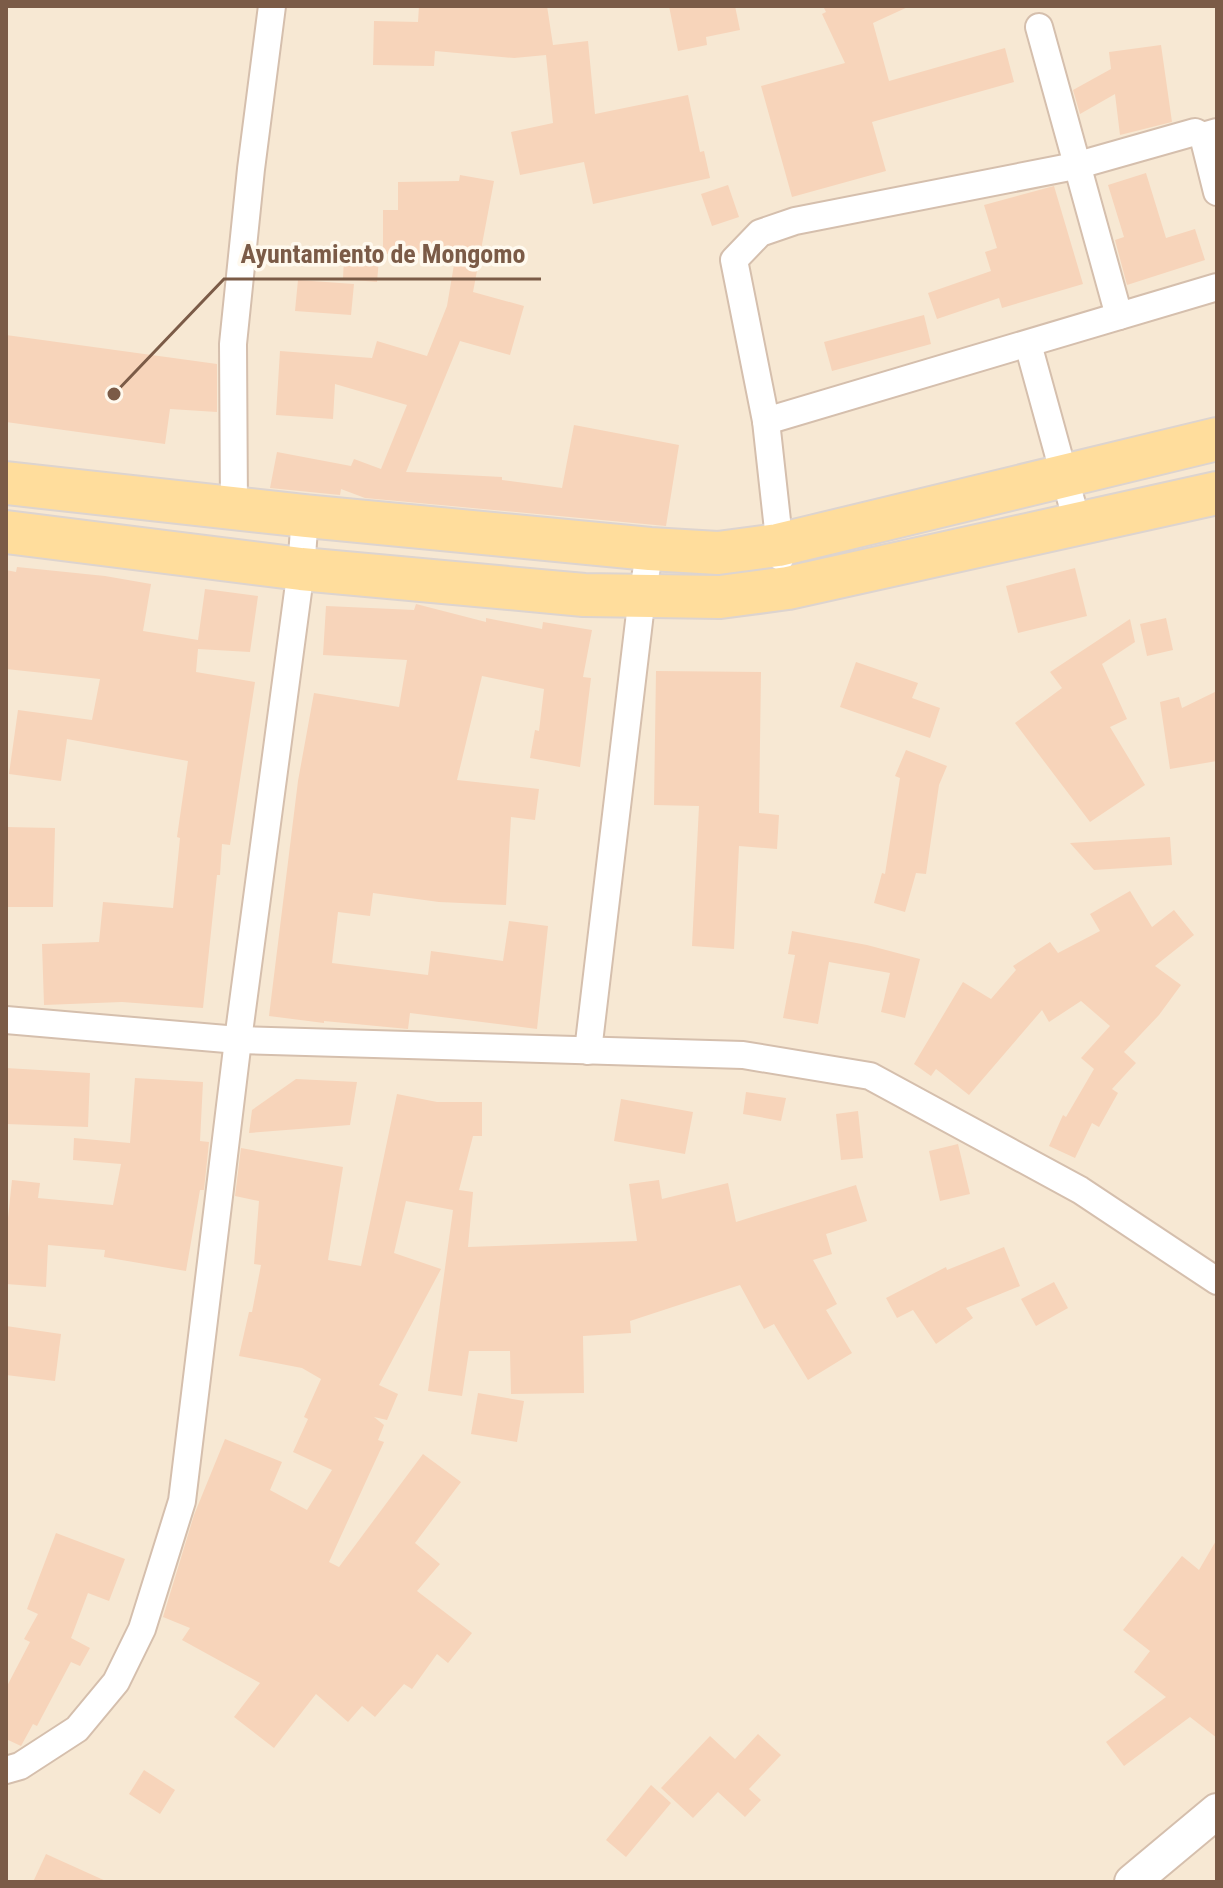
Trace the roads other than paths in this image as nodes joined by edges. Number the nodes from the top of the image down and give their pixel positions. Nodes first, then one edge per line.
1 (272, 6) edge
2 (1039, 27) dead end
3 (1210, 134) edge
4 (1075, 166) junction
5 (1217, 192) edge
6 (1217, 287) edge
7 (1119, 316) junction
8 (1028, 344) junction
9 (766, 421) junction
10 (1217, 439) edge
11 (1064, 478) junction
12 (6, 483) edge
13 (1217, 493) edge
14 (234, 509) junction
15 (305, 516) junction
16 (1077, 522) junction
17 (6, 532) edge
18 (778, 545) junction
19 (650, 549) junction
20 (301, 569) junction
21 (788, 588) junction
22 (642, 596) junction
23 (6, 1020) edge
24 (238, 1040) junction
25 (588, 1051) junction
26 (1217, 1281) edge
27 (6, 1770) edge
28 (1217, 1811) edge
29 (1132, 1882) edge

1 - 14 street
2 - 4 street
3 - 4 street
3 - 5 street
4 - 7 street
4 - 9 street
6 - 7 street
7 - 8 street
8 - 9 street
8 - 11 street
9 - 18 street
10 - 11 main road
11 - 16 street
11 - 18 main road
12 - 14 main road
13 - 16 main road
14 - 15 main road
15 - 19 main road
15 - 20 street
16 - 21 main road
17 - 20 main road
18 - 19 main road
18 - 21 street
19 - 22 street
20 - 22 main road
20 - 24 street
21 - 22 main road
22 - 25 street
23 - 24 street
24 - 25 street
24 - 27 street
25 - 26 street
28 - 29 street

